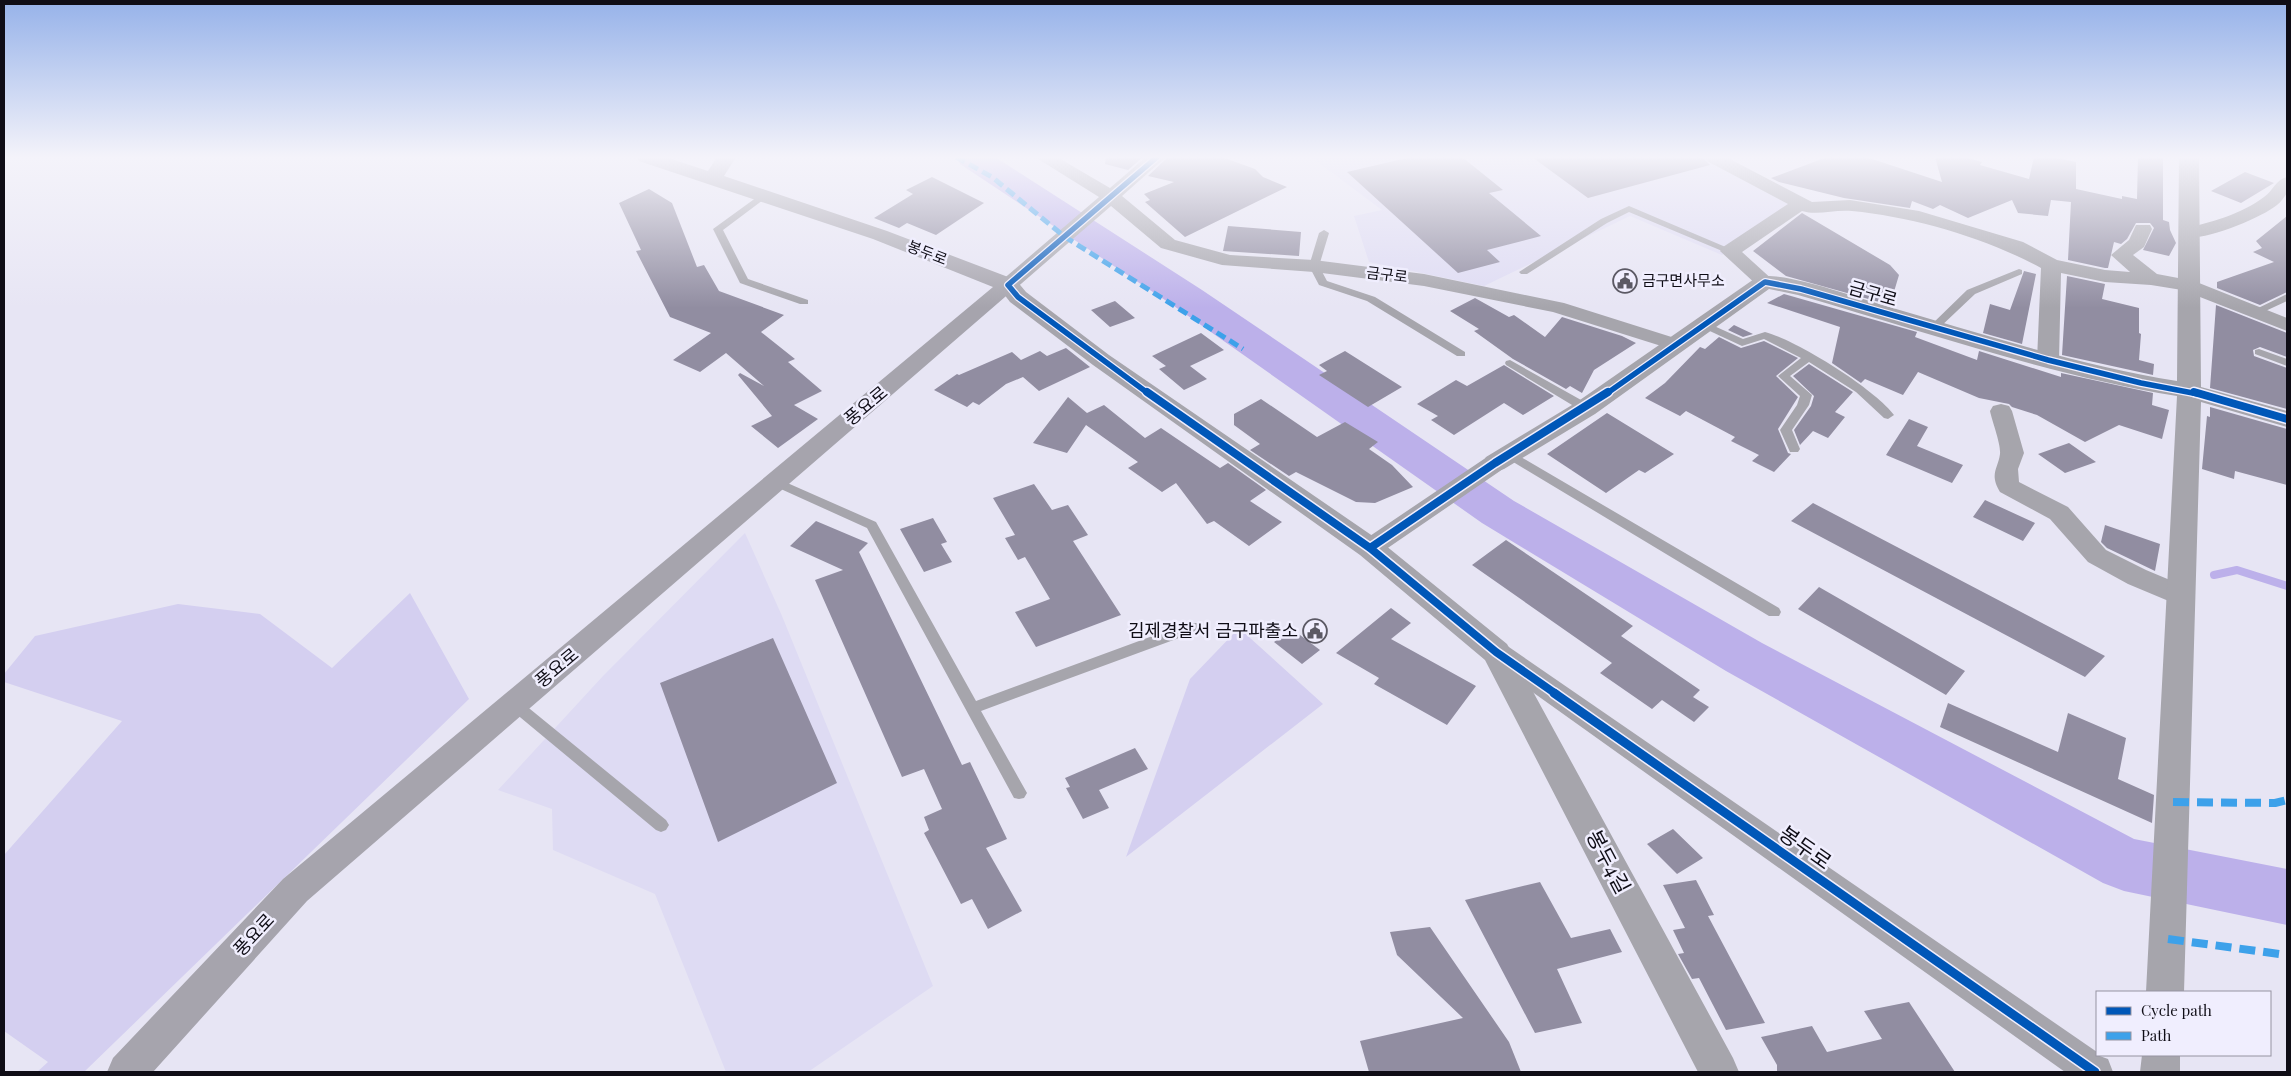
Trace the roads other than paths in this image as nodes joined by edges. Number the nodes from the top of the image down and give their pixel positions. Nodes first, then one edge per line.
1 (747, 207) edge
2 (799, 207) edge
3 (1100, 207) edge
4 (1120, 207) edge
5 (1796, 207) edge
6 (1863, 207) edge
7 (2190, 207) edge
8 (2259, 207) edge
9 (2143, 229) dead end
10 (1324, 233) dead end
11 (2190, 233) junction
12 (1730, 251) junction
13 (2051, 265) junction
14 (1314, 266) junction
15 (1524, 272) dead end
16 (2019, 272) dead end
17 (2151, 278) junction
18 (1764, 282) junction
19 (1008, 285) junction
20 (2188, 285) junction
21 (2287, 297) edge
22 (804, 302) dead end
23 (2255, 312) junction
24 (1703, 324) junction
25 (2287, 325) edge
26 (1934, 327) junction
27 (1674, 344) junction
28 (2259, 352) dead end
29 (1461, 354) dead end
30 (1809, 356) junction
31 (2048, 360) junction
32 (1510, 362) dead end
33 (2287, 363) edge
34 (2189, 391) junction
35 (1586, 408) junction
36 (2001, 411) dead end
37 (1888, 415) dead end
38 (2287, 420) edge
39 (1794, 448) dead end
40 (1502, 459) junction
41 (776, 482) junction
42 (1370, 548) junction
43 (2180, 595) junction
44 (1774, 612) dead end
45 (1193, 627) dead end
46 (1496, 652) junction
47 (514, 704) junction
48 (972, 708) junction
49 (1019, 793) dead end
50 (661, 825) dead end
51 (2165, 991) edge
52 (2161, 1056) edge
53 (127, 1072) edge
54 (1719, 1072) edge
55 (2095, 1072) edge
56 (2160, 1072) edge

1 - 22 lane
2 - 19 main road, 봉두로
3 - 19 street
4 - 14 street, 금구로
5 - 12 street
6 - 13 street
7 - 11 street
8 - 11 street
9 - 17 street
10 - 14 lane
11 - 20 street
12 - 15 lane
12 - 18 street
13 - 17 street
13 - 31 street
14 - 27 street, 금구로
14 - 29 lane
16 - 26 lane
17 - 20 street
18 - 24 street
18 - 26 street, 금구로
19 - 41 main road, 풍요로
19 - 42 street
20 - 23 street
20 - 34 street
21 - 23 lane
23 - 25 street
24 - 27 street
24 - 30 lane
26 - 31 street, 금구로
27 - 35 street
28 - 33 lane
30 - 37 lane
30 - 39 lane
31 - 34 street, 금구로
32 - 35 lane
34 - 38 street, 금구로
34 - 43 street
35 - 40 street
36 - 43 street
40 - 42 street
40 - 44 lane
41 - 47 main road, 풍요로
41 - 48 lane
42 - 46 street
43 - 51 street
45 - 48 lane
46 - 54 street, 봉두4길
46 - 55 street, 봉두로
47 - 50 lane
47 - 53 main road, 풍요로
48 - 49 lane
52 - 56 street

